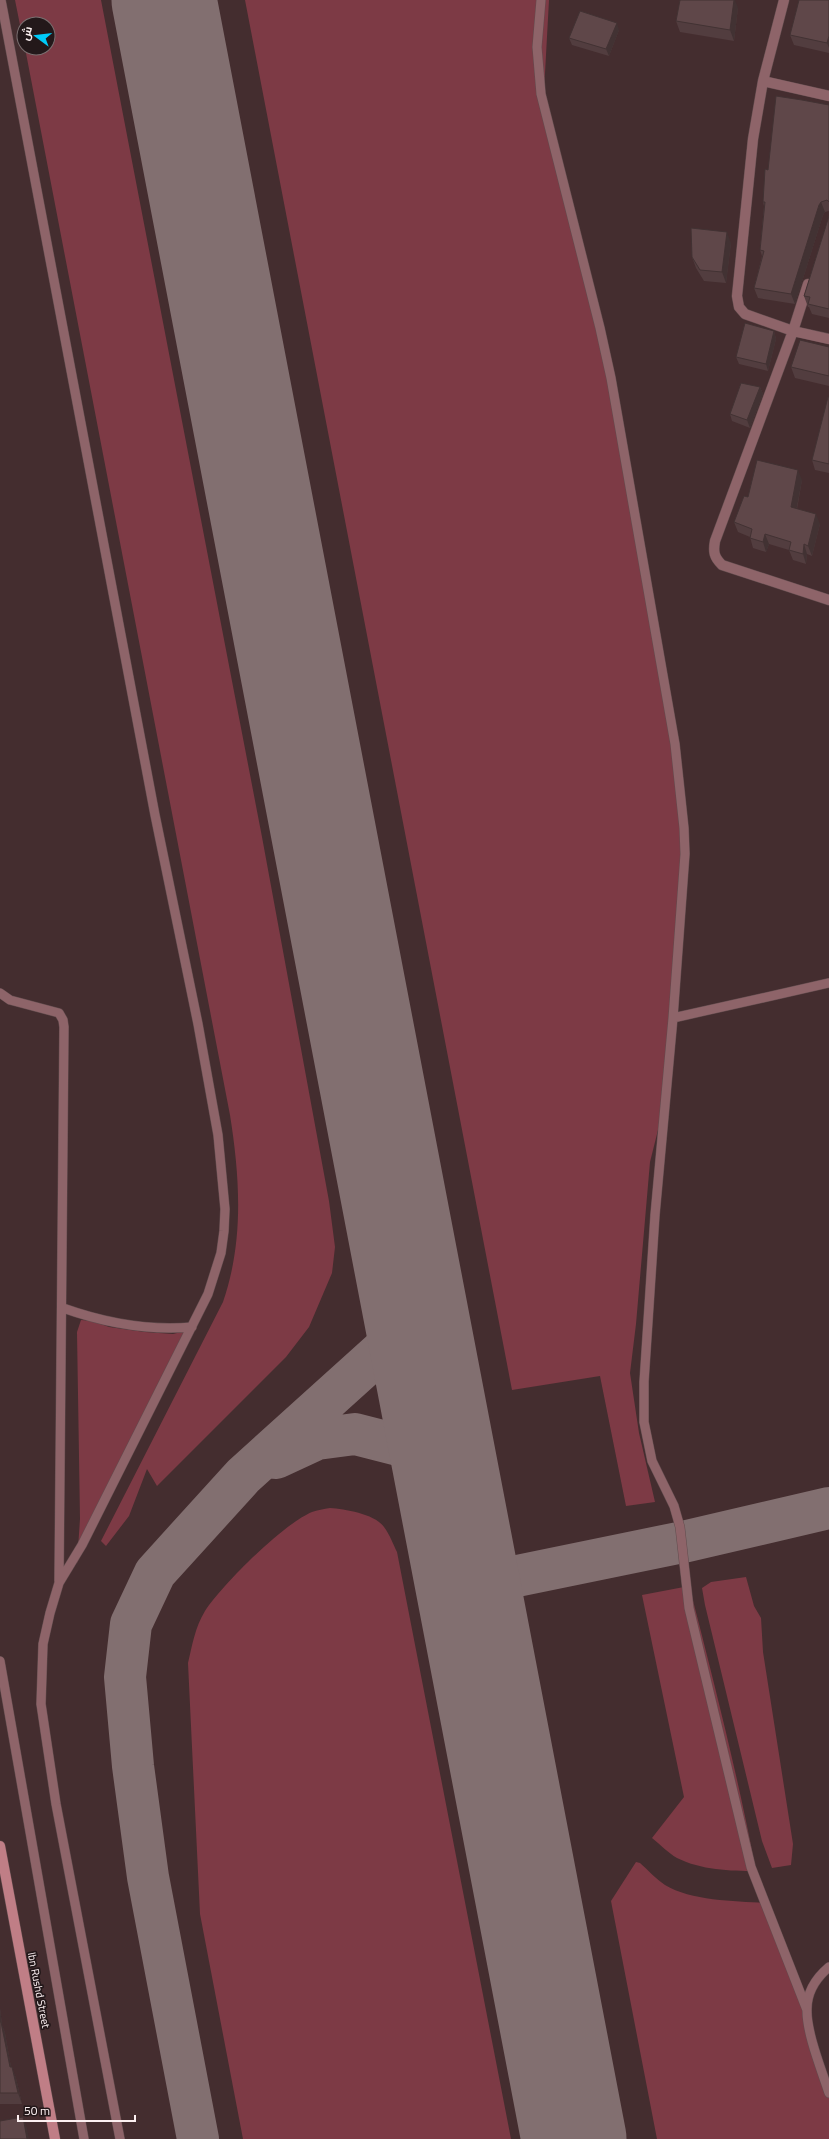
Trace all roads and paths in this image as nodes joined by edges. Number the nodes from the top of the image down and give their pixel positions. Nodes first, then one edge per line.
1 (2, 0) edge
2 (541, 0) edge
3 (784, 0) edge
4 (763, 80) junction
5 (829, 96) edge
6 (810, 278) edge
7 (793, 331) junction
8 (829, 339) edge
9 (829, 600) edge
10 (829, 983) edge
11 (0, 993) edge
12 (673, 1018) junction
13 (63, 1308) junction
14 (192, 1327) junction
15 (60, 1584) junction
16 (0, 1661) edge
17 (0, 1846) edge
18 (829, 1967) edge
19 (807, 2010) junction
20 (829, 2093) edge
21 (55, 2139) edge
22 (84, 2139) edge
23 (120, 2139) edge

1 - 14 lane
2 - 12 lane
3 - 4 street
4 - 5 street
4 - 7 street
6 - 7 street
7 - 8 street
7 - 9 street
10 - 12 lane
11 - 13 lane
12 - 19 lane
13 - 14 lane
13 - 15 lane
14 - 15 lane
15 - 23 lane
16 - 22 lane
17 - 21 street, Ibn Rushd Street
18 - 19 lane
19 - 20 lane

